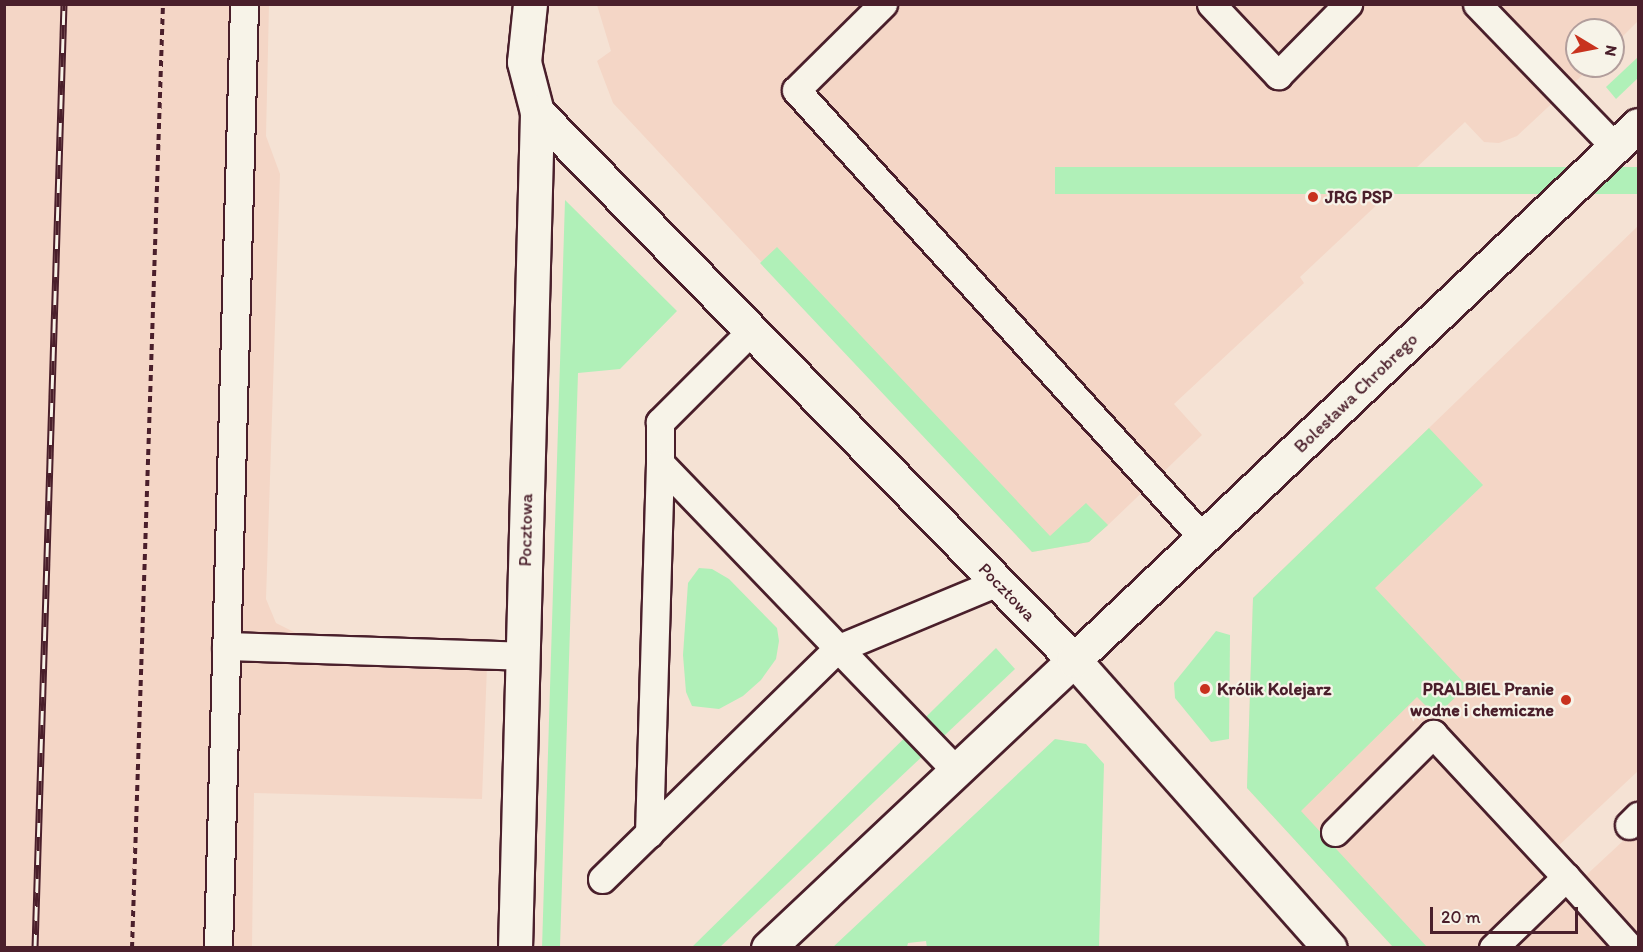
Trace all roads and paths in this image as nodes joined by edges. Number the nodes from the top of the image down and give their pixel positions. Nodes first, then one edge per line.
1 (163, 4) edge
2 (244, 4) edge
3 (530, 4) edge
4 (883, 4) edge
5 (1211, 4) edge
6 (1348, 4) edge
7 (1478, 4) edge
8 (537, 112) junction
9 (1638, 125) edge
10 (1615, 147) junction
11 (753, 329) junction
12 (660, 463) junction
13 (1203, 538) junction
14 (998, 582) junction
15 (226, 646) junction
16 (837, 649) junction
17 (523, 656) junction
18 (1074, 660) junction
19 (956, 771) junction
20 (1335, 832) dead end
21 (649, 834) junction
22 (1566, 877) junction
23 (602, 879) dead end
24 (132, 948) edge
25 (218, 948) edge
26 (515, 948) edge
27 (768, 948) edge
28 (1330, 948) edge
29 (1493, 948) edge
30 (1630, 948) edge

1 - 24 path
2 - 15 lane
3 - 8 street, Pocztowa
4 - 13 lane
5 - 6 lane
7 - 10 lane
8 - 11 street, Pocztowa
8 - 17 street, Pocztowa
9 - 10 street, Bolesława Chrobrego
10 - 13 street, Bolesława Chrobrego
11 - 12 lane
11 - 14 street, Pocztowa
12 - 16 lane
12 - 21 lane
13 - 18 street, Bolesława Chrobrego
14 - 16 lane
14 - 18 street, Pocztowa
15 - 17 lane
15 - 25 lane
16 - 19 lane
16 - 21 lane
17 - 26 street, Pocztowa
18 - 19 street
18 - 28 street, Pocztowa
19 - 27 street
20 - 22 lane
21 - 23 lane
22 - 29 lane
22 - 30 lane

